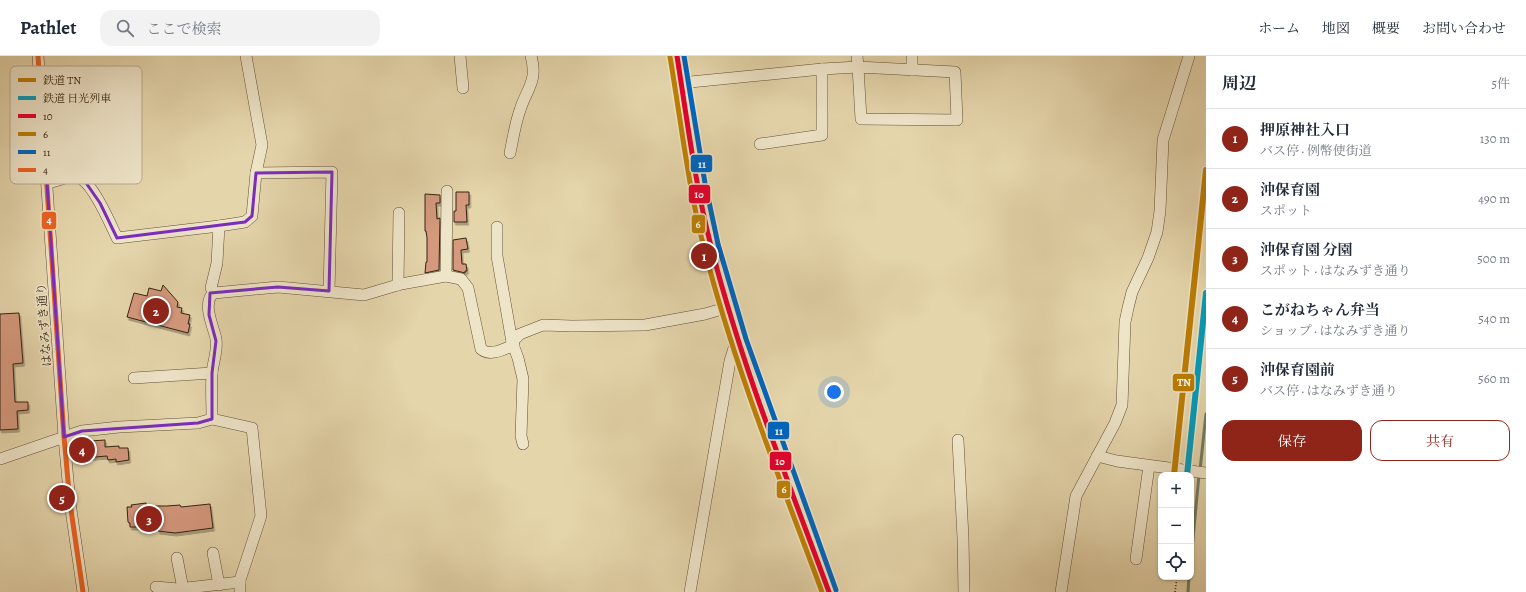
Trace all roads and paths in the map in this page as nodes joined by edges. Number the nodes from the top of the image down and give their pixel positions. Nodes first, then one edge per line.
1 (38, 56) edge
2 (246, 56) edge
3 (460, 56) edge
4 (531, 56) edge
5 (677, 56) edge
6 (912, 56) edge
7 (1189, 56) edge
8 (858, 62) edge
9 (39, 66) edge
10 (822, 69) junction
11 (912, 70) junction
12 (680, 83) junction
13 (463, 88) dead end
14 (760, 144) dead end
15 (510, 153) dead end
16 (256, 173) junction
17 (47, 184) edge
18 (87, 184) edge
19 (447, 192) dead end
20 (399, 213) dead end
21 (219, 226) junction
22 (497, 227) dead end
23 (446, 276) junction
24 (398, 285) junction
25 (329, 291) junction
26 (214, 293) junction
27 (729, 307) junction
28 (739, 341) junction
29 (513, 344) junction
30 (212, 373) junction
31 (134, 378) dead end
32 (212, 419) junction
33 (64, 437) junction
34 (958, 440) dead end
35 (523, 444) dead end
36 (1097, 456) junction
37 (0, 459) edge
38 (1149, 466) junction
39 (1206, 473) edge
40 (213, 552) dead end
41 (177, 558) dead end
42 (1136, 559) dead end
43 (1177, 580) edge
44 (219, 585) junction
45 (156, 587) dead end
46 (240, 587) edge
47 (183, 589) junction
48 (82, 592) edge
49 (690, 592) edge
50 (829, 592) edge
51 (964, 592) edge
52 (1061, 592) edge
53 (1175, 592) edge

1 - 9 street, はなみずき通り
2 - 16 street
3 - 13 street
4 - 15 street
5 - 12 highway
6 - 11 street
7 - 36 street
8 - 10 street
8 - 11 street
8 - 11 street
10 - 12 street
10 - 14 street
12 - 27 highway
16 - 21 street
16 - 25 street
17 - 33 street, はなみずき通り
18 - 21 street
19 - 23 street
20 - 24 street
21 - 26 street
22 - 29 street
23 - 24 street
23 - 29 street
24 - 25 street
25 - 26 street
26 - 30 street
27 - 28 highway
27 - 29 street
28 - 49 street
28 - 50 highway
29 - 35 street
30 - 31 street
30 - 32 street
32 - 33 street
32 - 46 street
33 - 37 street
33 - 48 street, はなみずき通り
34 - 51 street
36 - 38 street
36 - 52 street
38 - 39 street
38 - 42 street
40 - 44 street
41 - 47 street
43 - 53 path
44 - 46 street
44 - 47 street
45 - 47 street

